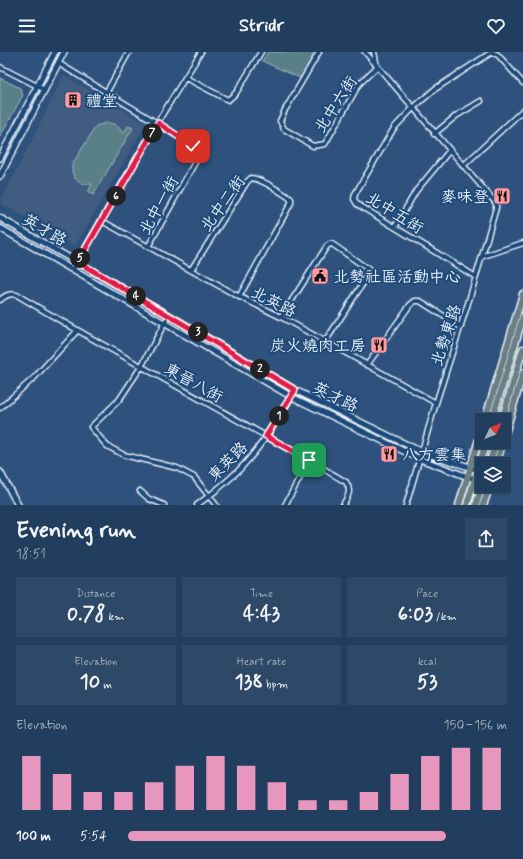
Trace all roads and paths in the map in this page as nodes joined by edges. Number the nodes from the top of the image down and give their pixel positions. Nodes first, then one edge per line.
1 (55, 52) edge
2 (64, 52) edge
3 (130, 52) edge
4 (201, 52) edge
5 (261, 52) edge
6 (320, 52) edge
7 (365, 52) edge
8 (374, 52) edge
9 (58, 63) junction
10 (0, 67) edge
11 (377, 67) junction
12 (186, 78) junction
13 (523, 83) edge
14 (37, 86) junction
15 (45, 90) junction
16 (106, 93) junction
17 (481, 101) dead end
18 (413, 108) junction
19 (523, 110) edge
20 (158, 123) junction
21 (434, 134) junction
22 (450, 150) junction
23 (0, 158) edge
24 (464, 166) junction
25 (0, 176) edge
26 (0, 218) edge
27 (102, 220) junction
28 (395, 227) junction
29 (0, 228) edge
30 (523, 243) edge
31 (148, 247) junction
32 (482, 256) junction
33 (78, 262) junction
34 (73, 270) junction
35 (191, 270) junction
36 (476, 277) junction
37 (523, 294) edge
38 (239, 296) junction
39 (0, 300) edge
40 (169, 315) junction
41 (281, 317) junction
42 (523, 317) edge
43 (165, 322) junction
44 (461, 326) junction
45 (77, 331) junction
46 (325, 342) junction
47 (523, 349) edge
48 (367, 365) junction
49 (141, 367) junction
50 (523, 373) edge
51 (295, 390) junction
52 (292, 397) junction
53 (436, 403) junction
54 (0, 408) edge
55 (487, 413) edge
56 (494, 413) edge
57 (504, 413) edge
58 (511, 413) edge
59 (266, 436) junction
60 (476, 449) edge
61 (422, 452) junction
62 (420, 459) junction
63 (309, 460) junction
64 (470, 468) junction
65 (475, 470) edge
66 (0, 472) edge
67 (468, 477) junction
68 (475, 481) edge
69 (473, 486) joint
70 (140, 492) dead end
71 (479, 493) edge
72 (487, 493) edge
73 (209, 496) junction
74 (18, 505) edge
75 (164, 505) edge
76 (198, 505) edge
77 (216, 505) edge
78 (285, 505) edge
79 (343, 505) edge
80 (406, 505) edge
81 (459, 505) edge
82 (467, 505) edge
83 (476, 505) edge
84 (483, 505) edge

1 - 14 street
2 - 9 street
3 - 16 street
4 - 12 street
5 - 12 street
6 - 11 street, 北中六街
7 - 11 street, 北勢東路
8 - 11 street
9 - 15 street
9 - 16 street, 北中一街
10 - 14 street
11 - 18 street, 北勢東路
12 - 20 street
13 - 18 street
14 - 15 street
14 - 23 street
15 - 25 street
16 - 20 street, 北中一街
17 - 21 street
18 - 21 street, 北勢東路
18 - 28 street, 北中五街
19 - 24 street
20 - 27 street
20 - 31 street, 北中一街
21 - 22 street, 北勢東路
22 - 24 street, 北勢東路
22 - 28 street
24 - 32 street, 北勢東路
26 - 33 street, 英才路
27 - 31 street, 北英路
27 - 33 street
28 - 36 street, 北中五街
29 - 34 street, 英才路
30 - 32 street
31 - 35 street, 北英路
32 - 36 street, 北勢東路
33 - 34 street
33 - 40 street, 英才路
34 - 43 street, 英才路
35 - 38 street, 北英路
35 - 38 street, 北中二街
36 - 44 street, 北勢東路
37 - 55 main road
38 - 41 street, 北英路
39 - 45 street, 東晉八街
40 - 43 street
40 - 51 street, 英才路
41 - 46 street, 北英路
41 - 46 street
42 - 56 main road
43 - 49 street
43 - 52 street, 英才路
44 - 48 street
44 - 53 street, 北勢東路
45 - 49 street, 東晉八街
45 - 54 street
46 - 48 street, 北英路
47 - 57 main road
48 - 53 street, 北英路
49 - 59 street, 東晉八街
49 - 73 street
50 - 58 main road
51 - 52 street, 東英路
51 - 61 street, 英才路
52 - 59 street, 東英路
52 - 62 street, 英才路
53 - 61 street, 北勢東路
59 - 63 street, 東晉八街
59 - 73 street, 東英路
60 - 64 main road
61 - 62 street, 北勢東路
61 - 64 street, 英才路
62 - 67 street, 英才路
62 - 80 street, 北勢東路
63 - 78 street
63 - 79 street, 東晉八街
64 - 65 street, 英才路
64 - 67 main road
66 - 74 street
67 - 68 street, 英才路
67 - 69 main road
67 - 81 main road
69 - 82 main road
70 - 75 street
71 - 83 main road
72 - 84 main road
73 - 76 street, 東英路
73 - 77 street

